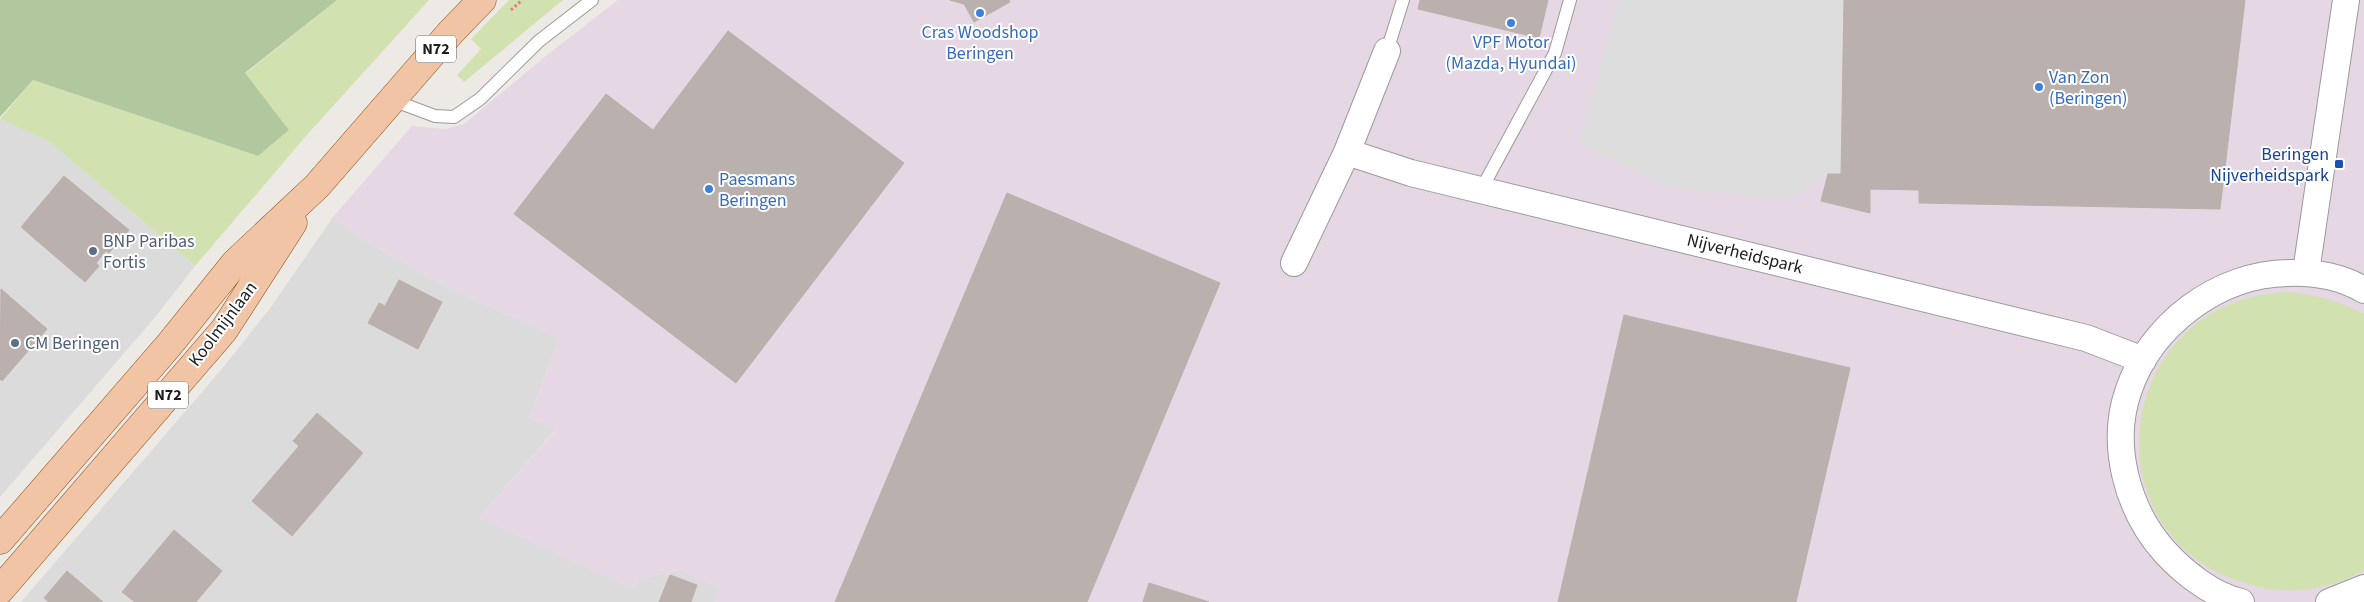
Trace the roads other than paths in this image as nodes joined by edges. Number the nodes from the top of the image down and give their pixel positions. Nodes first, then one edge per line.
1 (482, 0) edge
2 (592, 0) edge
3 (1403, 0) edge
4 (1570, 0) edge
5 (2346, 0) edge
6 (1387, 51) joint
7 (392, 100) junction
8 (1347, 152) junction
9 (317, 186) junction
10 (1481, 190) junction
11 (1294, 263) dead end
12 (2306, 272) junction
13 (2364, 290) edge
14 (2143, 360) junction
15 (0, 540) edge
16 (2364, 588) edge
17 (0, 590) edge
18 (2242, 602) edge
19 (2329, 602) edge

1 - 7 main road, Koolmijnlaan / N72
2 - 7 lane
3 - 6 lane
4 - 10 lane
5 - 12 street
6 - 8 street
7 - 9 main road, Koolmijnlaan / N72
8 - 10 street, Nijverheidspark
8 - 11 street
9 - 15 main road, Koolmijnlaan / N72
9 - 17 main road, Koolmijnlaan / N72
10 - 14 street, Nijverheidspark
12 - 13 street
12 - 14 street
14 - 18 street
16 - 19 street

